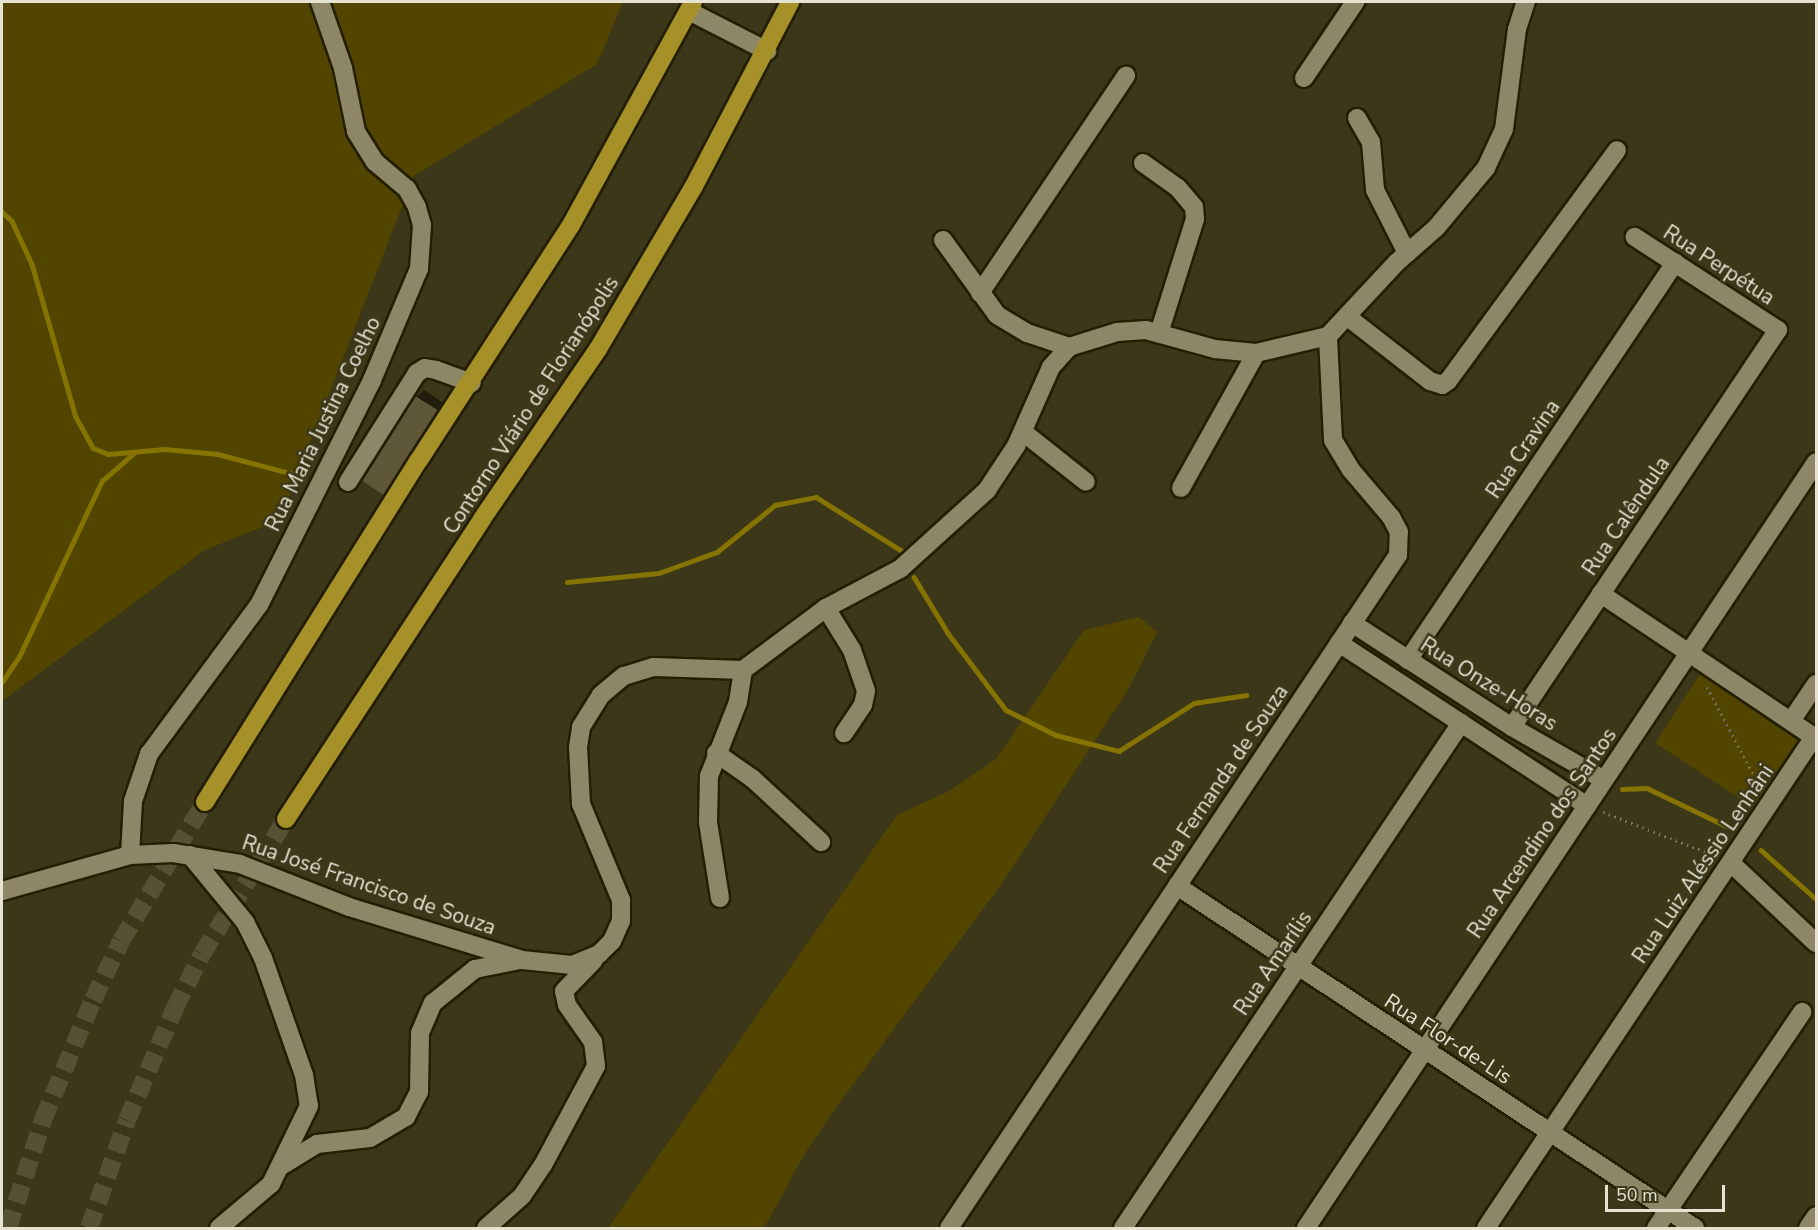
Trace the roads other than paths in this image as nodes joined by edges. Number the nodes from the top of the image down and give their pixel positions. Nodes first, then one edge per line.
1 (320, 2) edge
2 (790, 2) edge
3 (1355, 2) edge
4 (1526, 2) edge
5 (691, 6) edge
6 (767, 51) junction
7 (1126, 76) dead end
8 (1304, 78) dead end
9 (1357, 118) dead end
10 (1617, 150) dead end
11 (1143, 163) dead end
12 (1635, 237) dead end
13 (943, 240) dead end
14 (1407, 253) junction
15 (1675, 262) junction
16 (980, 293) junction
17 (1349, 318) junction
18 (1778, 330) joint
19 (1159, 333) junction
20 (1328, 336) junction
21 (1069, 347) junction
22 (1256, 353) junction
23 (472, 383) junction
24 (1023, 432) junction
25 (1816, 462) edge
26 (348, 482) dead end
27 (1086, 482) dead end
28 (1181, 488) dead end
29 (1601, 594) junction
30 (826, 608) junction
31 (1352, 623) junction
32 (1339, 643) junction
33 (1689, 653) junction
34 (1408, 660) junction
35 (743, 670) junction
36 (1816, 684) edge
37 (1791, 722) junction
38 (1461, 723) junction
39 (1512, 728) junction
40 (844, 733) dead end
41 (716, 753) junction
42 (1604, 780) junction
43 (205, 802) tunnel mouth
44 (1587, 806) junction
45 (286, 819) tunnel mouth
46 (821, 842) dead end
47 (130, 855) junction
48 (190, 855) junction
49 (1731, 863) junction
50 (1177, 886) junction
51 (2, 891) edge
52 (720, 898) dead end
53 (1816, 943) edge
54 (599, 954) junction
55 (522, 960) junction
56 (1298, 967) junction
57 (1802, 1012) dead end
58 (1425, 1050) junction
59 (1550, 1133) junction
60 (279, 1167) junction
61 (1668, 1211) junction
62 (1816, 1216) edge
63 (219, 1228) edge
64 (486, 1228) edge
65 (949, 1228) edge
66 (1123, 1228) edge
67 (1306, 1228) edge
68 (1486, 1228) edge
69 (1656, 1228) edge
70 (1695, 1228) edge
71 (1808, 1228) edge

1 - 47 street, Rua Maria Justina Coelho
2 - 6 highway, Contorno Viário de Florianópolis
3 - 8 street
4 - 14 street
5 - 6 street
5 - 23 highway
6 - 45 highway, Contorno Viário de Florianópolis
7 - 16 street
9 - 14 street
10 - 17 street
11 - 19 street
12 - 15 street, Rua Perpétua
13 - 16 street
14 - 17 street
15 - 18 street, Rua Perpétua
15 - 34 street, Rua Cravina
16 - 21 street
17 - 20 street
18 - 29 street, Rua Calêndula
19 - 21 street
19 - 22 street
20 - 22 street
20 - 31 street, Rua Fernanda de Souza
21 - 24 street
22 - 28 street
23 - 26 street
23 - 43 highway
24 - 27 street
24 - 30 street
25 - 33 street, Rua Arcendino dos Santos
29 - 33 street, Rua Luiz Aléssio Lenhâni
29 - 39 street, Rua Calêndula
30 - 35 street
30 - 40 street
31 - 32 street, Rua Fernanda de Souza
31 - 34 street, Rua Onze-Horas
32 - 38 street
32 - 50 street, Rua Fernanda de Souza
33 - 37 street, Rua Luiz Aléssio Lenhâni
33 - 42 street, Rua Arcendino dos Santos
34 - 39 street, Rua Onze-Horas
35 - 41 street
35 - 54 street
36 - 37 street
37 - 49 street, Rua Luiz Aléssio Lenhâni
38 - 44 street
38 - 56 street, Rua Amarílis
39 - 42 street, Rua Onze-Horas
41 - 46 street
41 - 52 street
42 - 44 street, Rua Arcendino dos Santos
44 - 58 street, Rua Arcendino dos Santos
47 - 48 street, Rua José Francisco de Souza
47 - 51 street, Rua José Francisco de Souza
48 - 55 street, Rua José Francisco de Souza
48 - 60 street
49 - 53 street
49 - 59 street, Rua Luiz Aléssio Lenhâni
50 - 56 street, Rua Flor-de-Lis
50 - 65 street, Rua Fernanda de Souza
54 - 55 street, Rua José Francisco de Souza
54 - 64 street
55 - 60 street
56 - 58 street, Rua Flor-de-Lis
56 - 66 street, Rua Amarílis
57 - 61 street
58 - 59 street, Rua Flor-de-Lis
58 - 67 street, Rua Arcendino dos Santos
59 - 61 street, Rua Flor-de-Lis
59 - 68 street, Rua Luiz Aléssio Lenhâni
60 - 63 street
61 - 69 street
61 - 70 street, Rua Flor-de-Lis
62 - 71 street

